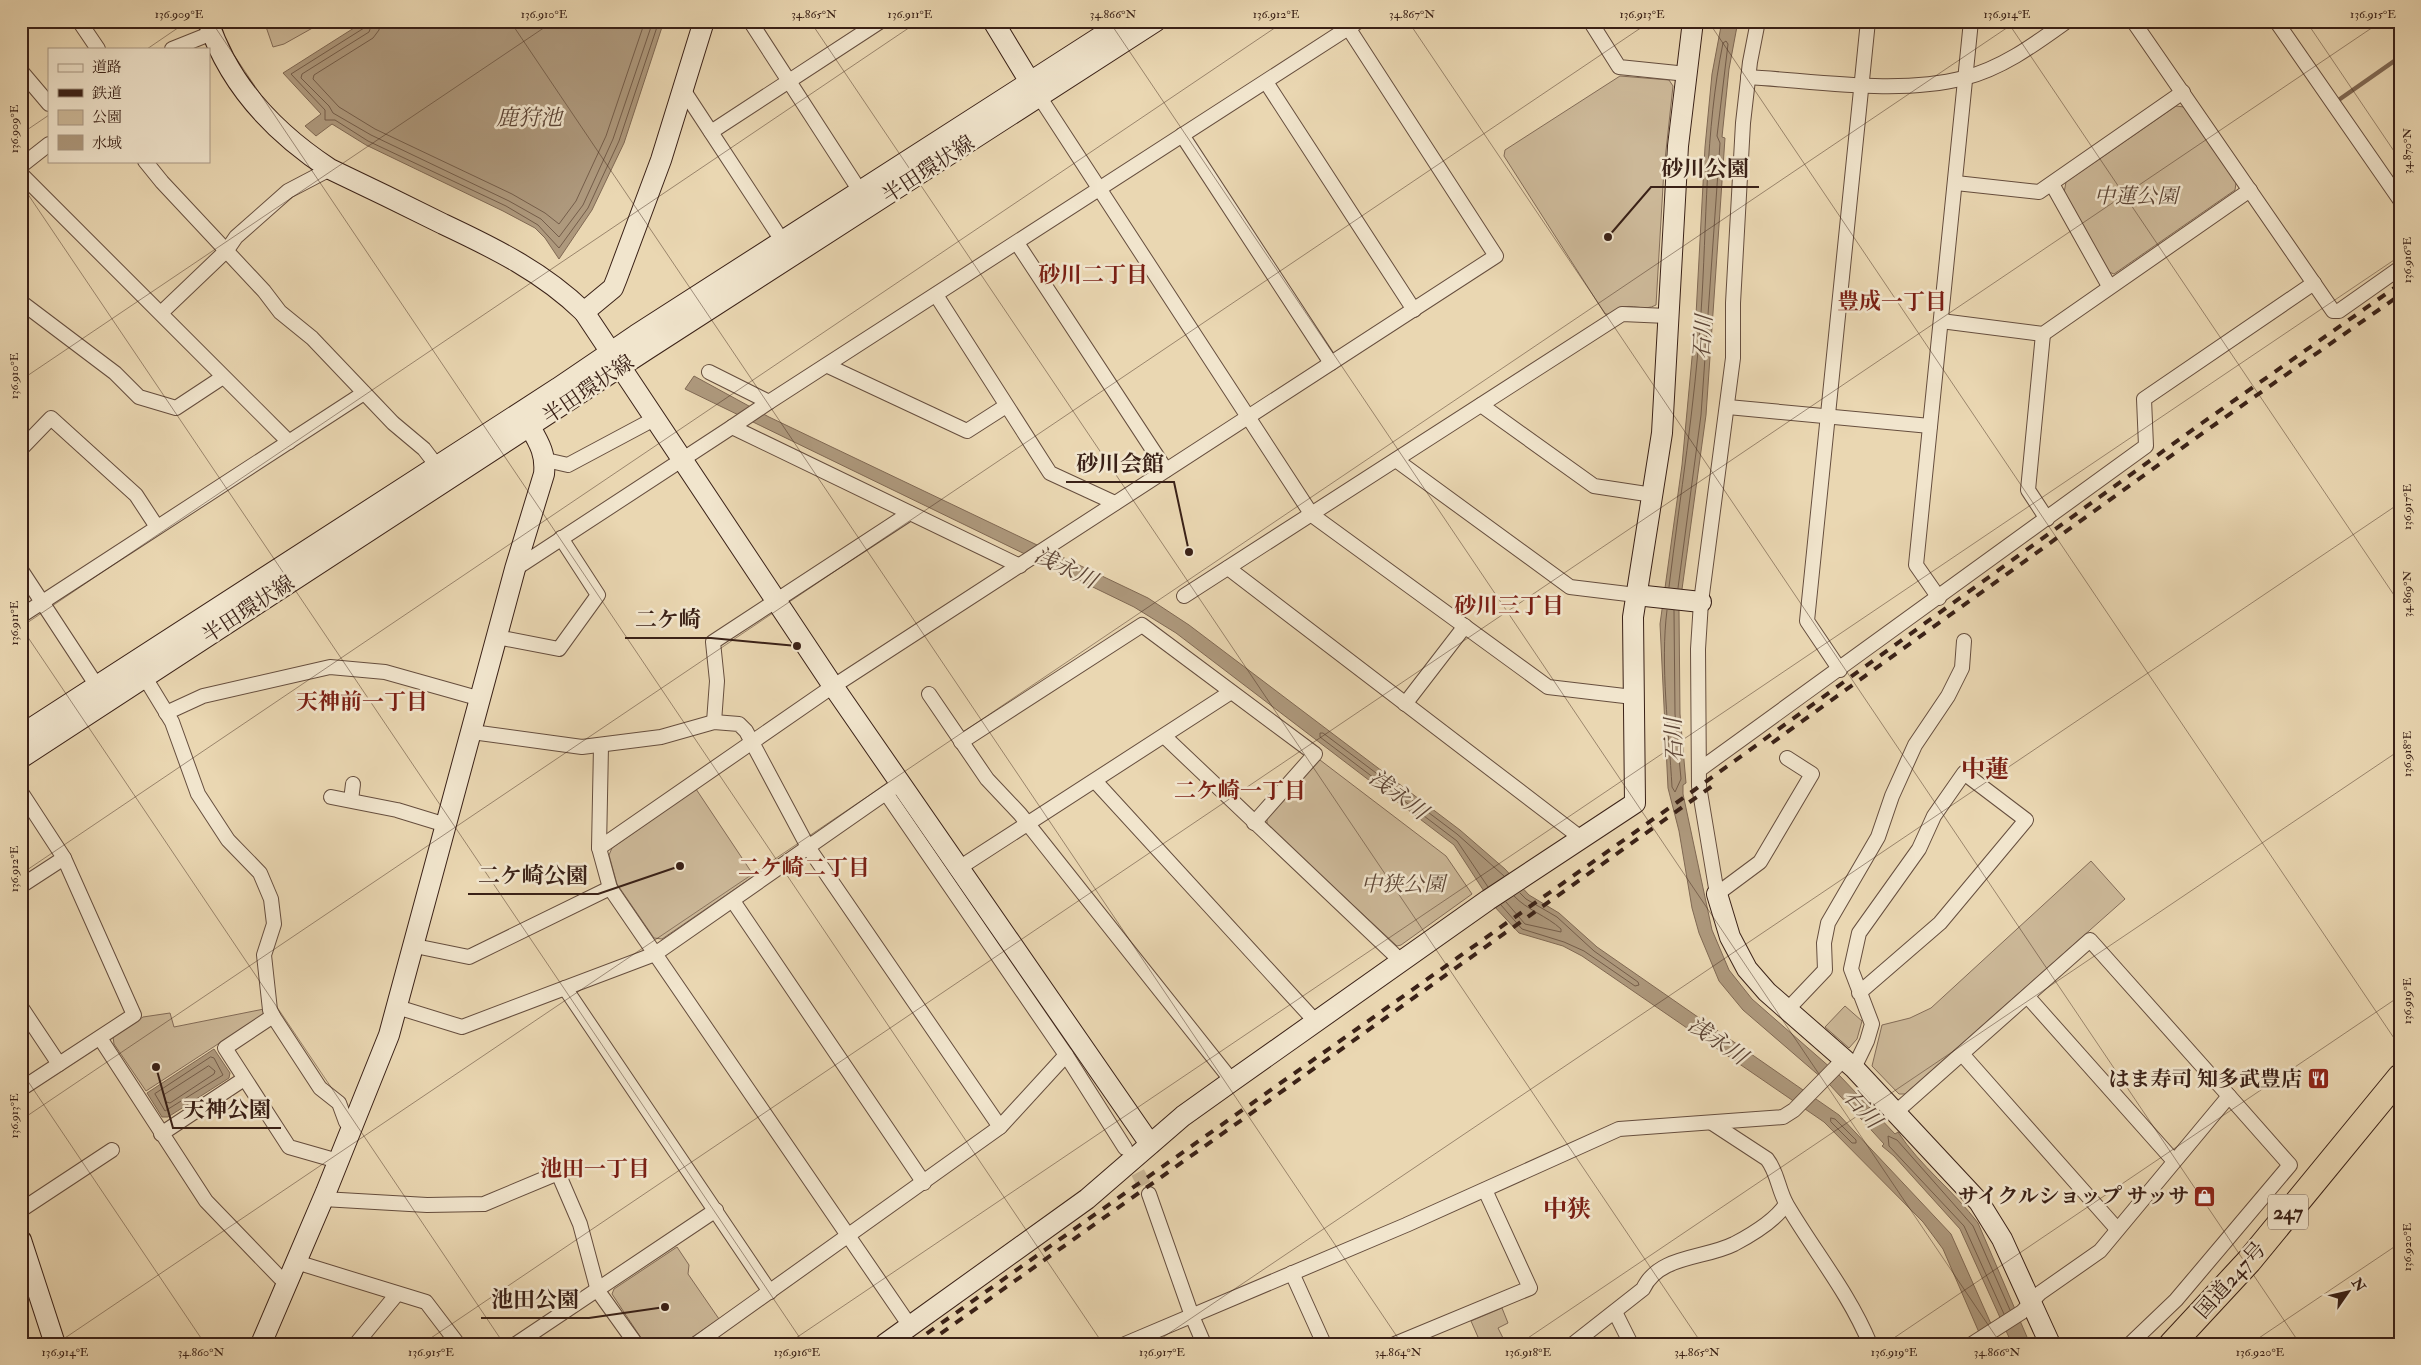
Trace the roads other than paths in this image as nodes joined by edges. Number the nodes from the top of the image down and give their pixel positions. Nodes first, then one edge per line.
1 (79, 21) edge
2 (704, 21) edge
3 (750, 21) edge
4 (881, 21) edge
5 (993, 21) edge
6 (1125, 21) edge
7 (1156, 21) edge
8 (1590, 21) edge
9 (1693, 21) edge
10 (1758, 21) edge
11 (1868, 21) edge
12 (1971, 21) edge
13 (2067, 21) edge
14 (2134, 21) edge
15 (2276, 21) edge
16 (865, 25) edge
17 (1354, 25) edge
18 (210, 27) edge
19 (97, 48) edge
20 (174, 48) edge
21 (21, 72) edge
22 (1687, 74) junction
23 (1748, 77) junction
24 (1966, 78) junction
25 (790, 80) junction
26 (1266, 82) junction
27 (1861, 84) junction
28 (682, 88) junction
29 (1035, 89) junction
30 (2182, 92) junction
31 (48, 103) edge
32 (711, 132) junction
33 (1182, 135) junction
34 (48, 145) edge
35 (147, 162) edge
36 (21, 166) edge
37 (330, 169) junction
38 (21, 174) edge
39 (1956, 183) junction
40 (2052, 184) junction
41 (1099, 188) junction
42 (2250, 190) junction
43 (860, 191) junction
44 (2400, 200) edge
45 (783, 242) junction
46 (1017, 243) junction
47 (227, 250) junction
48 (2400, 268) edge
49 (2314, 283) junction
50 (2110, 286) junction
51 (936, 296) junction
52 (21, 302) edge
53 (1414, 310) junction
54 (584, 312) junction
55 (161, 313) junction
56 (1667, 316) junction
57 (1942, 321) junction
58 (2043, 334) junction
59 (617, 359) junction
60 (1331, 363) junction
61 (828, 366) junction
62 (709, 372) dead end
63 (223, 378) junction
64 (364, 393) junction
65 (769, 402) junction
66 (1481, 405) junction
67 (1006, 406) junction
68 (1728, 407) junction
69 (1248, 417) junction
70 (1828, 417) junction
71 (656, 418) junction
72 (1930, 426) junction
73 (530, 427) junction
74 (732, 427) junction
75 (289, 442) junction
76 (21, 449) edge
77 (683, 459) junction
78 (546, 460) junction
79 (1396, 460) junction
80 (437, 466) junction
81 (1166, 470) junction
82 (1653, 496) junction
83 (1115, 503) junction
84 (910, 513) junction
85 (1312, 515) junction
86 (2047, 519) junction
87 (157, 527) junction
88 (562, 538) junction
89 (1020, 566) junction
90 (1228, 568) junction
91 (515, 569) junction
92 (21, 570) edge
93 (1184, 596) dead end
94 (1644, 596) junction
95 (1939, 598) junction
96 (777, 600) junction
97 (43, 602) junction
98 (1701, 602) junction
99 (21, 616) edge
100 (1465, 626) junction
101 (497, 637) junction
102 (1964, 641) dead end
103 (1840, 670) junction
104 (144, 676) junction
105 (97, 686) junction
106 (833, 686) junction
107 (1231, 692) junction
108 (929, 694) dead end
109 (1633, 697) junction
110 (481, 699) junction
111 (1405, 704) junction
112 (166, 713) junction
113 (714, 722) junction
114 (472, 732) junction
115 (21, 735) edge
116 (1164, 736) junction
117 (752, 741) junction
118 (961, 742) junction
119 (601, 746) junction
120 (21, 758) edge
121 (1788, 758) dead end
122 (1699, 770) junction
123 (1095, 781) junction
124 (353, 784) dead end
125 (894, 788) junction
126 (21, 792) edge
127 (331, 797) dead end
128 (351, 800) junction
129 (1254, 822) junction
130 (1026, 823) junction
131 (446, 825) junction
132 (1581, 838) junction
133 (808, 847) junction
134 (600, 848) junction
135 (64, 858) junction
136 (960, 868) junction
137 (21, 886) edge
138 (610, 888) junction
139 (1717, 894) junction
140 (732, 901) junction
141 (415, 946) junction
142 (655, 954) junction
143 (1401, 961) junction
144 (564, 988) junction
145 (1859, 993) junction
146 (2028, 997) junction
147 (21, 1007) edge
148 (397, 1007) junction
149 (1786, 1010) junction
150 (273, 1016) junction
151 (1316, 1022) junction
152 (100, 1038) junction
153 (1962, 1054) junction
154 (1066, 1055) junction
155 (59, 1064) junction
156 (1846, 1064) junction
157 (2400, 1077) edge
158 (244, 1079) junction
159 (1232, 1081) junction
160 (21, 1089) edge
161 (2229, 1096) junction
162 (1896, 1112) junction
163 (1712, 1123) junction
164 (354, 1126) junction
165 (1000, 1127) junction
166 (161, 1134) junction
167 (1150, 1144) junction
168 (1125, 1148) tunnel mouth
169 (112, 1150) dead end
170 (2173, 1160) junction
171 (338, 1161) junction
172 (924, 1183) junction
173 (1485, 1190) junction
174 (1149, 1194) tunnel mouth
175 (323, 1199) junction
176 (1786, 1204) junction
177 (21, 1210) edge
178 (716, 1210) junction
179 (2117, 1229) junction
180 (847, 1237) junction
181 (21, 1240) edge
182 (296, 1262) junction
183 (1292, 1273) junction
184 (286, 1284) junction
185 (598, 1291) junction
186 (770, 1292) junction
187 (397, 1294) junction
188 (2026, 1308) junction
189 (1615, 1312) junction
190 (1192, 1316) junction
191 (910, 1326) junction
192 (1589, 1339) edge
193 (1973, 1343) edge
194 (55, 1344) edge
195 (260, 1344) edge
196 (356, 1344) edge
197 (458, 1344) edge
198 (516, 1344) edge
199 (636, 1344) edge
200 (696, 1344) edge
201 (885, 1344) edge
202 (1125, 1344) edge
203 (1204, 1344) edge
204 (1324, 1344) edge
205 (1395, 1344) edge
206 (1573, 1344) edge
207 (1631, 1344) edge
208 (1870, 1344) edge
209 (2050, 1344) edge
210 (2130, 1344) edge
211 (2172, 1344) edge

1 - 19 street
2 - 28 street
3 - 25 street
4 - 16 street
5 - 29 street
6 - 29 street, 半田環状線
7 - 29 street, 半田環状線
8 - 22 street
9 - 22 street
10 - 23 street
11 - 27 street
12 - 24 street
13 - 24 street
14 - 30 street
15 - 44 street
16 - 25 street
17 - 26 street
17 - 53 street
18 - 20 street
18 - 37 street
21 - 31 street
22 - 56 street
23 - 27 street
23 - 68 street
24 - 27 street
24 - 39 street
25 - 32 street
25 - 43 street
26 - 33 street
26 - 53 street
27 - 70 street
28 - 32 street
28 - 54 street
29 - 41 street
29 - 43 street, 半田環状線
29 - 59 street, 半田環状線
30 - 40 street
30 - 42 street
32 - 45 street
33 - 41 street
33 - 60 street
34 - 36 street
35 - 47 street
37 - 47 street
37 - 54 street
38 - 55 street
39 - 40 street
39 - 57 street
40 - 50 street
41 - 46 street
41 - 69 street
42 - 49 street
42 - 50 street
43 - 45 street, 半田環状線
45 - 59 street, 半田環状線
46 - 51 street
46 - 81 street
47 - 55 street
47 - 64 street
48 - 49 street
49 - 86 street
50 - 58 street
51 - 61 street
51 - 67 street
52 - 63 street
53 - 60 street
54 - 59 street
55 - 63 street
56 - 66 street
56 - 82 street
57 - 58 street
57 - 72 street
58 - 86 street
59 - 71 street
59 - 73 street, 半田環状線
59 - 80 street, 半田環状線
60 - 69 street
61 - 65 street
61 - 67 street
62 - 65 street
63 - 75 street
64 - 75 street
64 - 80 street
65 - 74 street
66 - 79 street
66 - 82 street
67 - 83 street
68 - 70 street
68 - 98 street
69 - 81 street
69 - 85 street
70 - 72 street
70 - 103 street
71 - 77 street
71 - 78 street
72 - 95 street
73 - 78 street
73 - 104 street, 半田環状線
74 - 77 street
74 - 84 street
75 - 87 street
76 - 87 street
77 - 88 street
77 - 96 street
78 - 91 street
79 - 85 street
79 - 94 street
80 - 105 street, 半田環状線
81 - 83 street
82 - 94 street
83 - 89 street
84 - 89 street
84 - 96 street
85 - 90 street
85 - 100 street
86 - 95 street
87 - 97 street
88 - 91 street
88 - 101 street
89 - 106 street
90 - 93 street
90 - 111 street
91 - 101 street
92 - 97 street
94 - 98 street
94 - 109 street
95 - 103 street
96 - 106 street
96 - 113 street
97 - 99 street
97 - 105 street
98 - 122 street
100 - 109 street
100 - 111 street
101 - 110 street
102 - 149 street
103 - 122 street
104 - 112 street
104 - 120 street, 半田環状線
105 - 115 street, 半田環状線
106 - 117 street
106 - 125 street
107 - 116 street
107 - 118 street
107 - 129 street
108 - 118 street
109 - 132 street
110 - 112 street
110 - 114 street
111 - 132 street
112 - 150 street
113 - 117 street
113 - 119 street
114 - 119 street
114 - 131 street
116 - 123 street
116 - 129 street
117 - 133 street
117 - 134 street
118 - 130 street
119 - 134 street
121 - 139 street
122 - 139 street
123 - 130 street
123 - 151 street
124 - 128 street
125 - 133 street
125 - 136 street
125 - 154 street
126 - 135 street
127 - 128 street
128 - 131 street
129 - 143 street
130 - 136 street
130 - 159 street
131 - 141 street
132 - 143 street
133 - 140 street
133 - 165 street
134 - 138 street
135 - 137 street
135 - 152 street
136 - 167 street
138 - 141 street
138 - 142 street
139 - 149 street
140 - 142 street
140 - 172 street
141 - 148 street
142 - 144 street
142 - 180 street
143 - 151 street
144 - 148 street
144 - 178 street
145 - 145 street
145 - 156 street
146 - 153 street
146 - 161 street
146 - 170 street
147 - 155 street
148 - 164 street
149 - 156 street
150 - 158 street
150 - 164 street
151 - 159 street
152 - 155 street
152 - 166 street
153 - 162 street
153 - 179 street
154 - 165 street
154 - 168 street
155 - 160 street
156 - 162 street
156 - 163 street
157 - 211 highway, 国道247号 / 247
158 - 166 street
158 - 171 street
159 - 167 street
161 - 170 street
161 - 210 street
162 - 188 street
163 - 173 street
163 - 176 street
164 - 171 street
165 - 172 street
166 - 184 street
167 - 191 street
169 - 177 street
170 - 179 street
171 - 175 street
172 - 180 street
173 - 183 street
173 - 205 street
174 - 190 street
175 - 182 street
175 - 185 street
176 - 189 street
176 - 208 street
178 - 185 street
178 - 186 street
179 - 188 street
180 - 186 street
180 - 191 street
181 - 194 street
182 - 184 street
182 - 187 street
183 - 190 street
183 - 204 street
184 - 195 street
185 - 198 street
185 - 199 street
186 - 200 street
187 - 196 street
187 - 197 street
188 - 193 street
188 - 209 street
189 - 192 street
189 - 207 street
190 - 202 street
190 - 203 street
191 - 201 street
192 - 206 street

